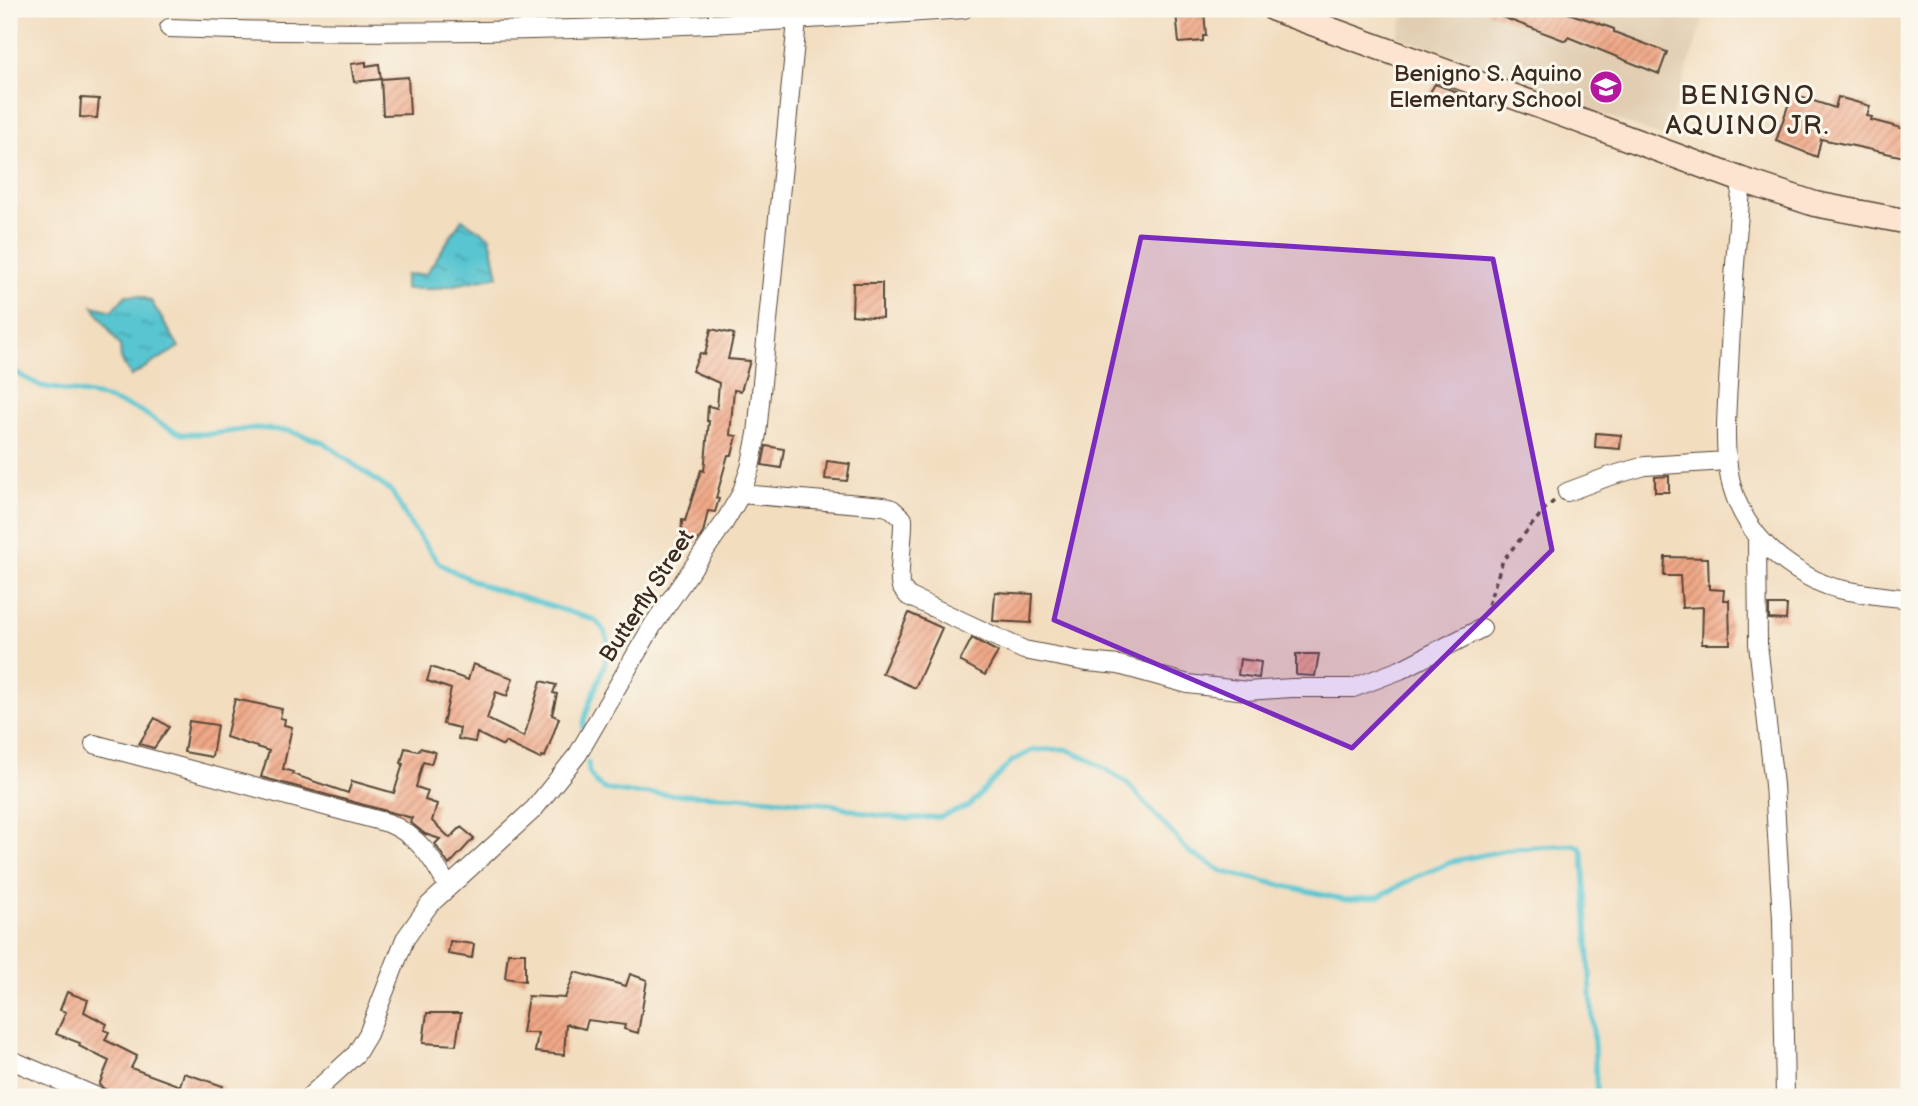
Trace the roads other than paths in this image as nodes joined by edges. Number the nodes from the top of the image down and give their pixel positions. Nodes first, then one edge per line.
1 (964, 9) edge
2 (1275, 9) edge
3 (797, 21) junction
4 (169, 28) dead end
5 (1742, 180) junction
6 (1909, 222) edge
7 (1727, 461) junction
8 (1567, 492) road end
9 (741, 494) junction
10 (1757, 538) junction
11 (1909, 599) edge
12 (1482, 628) road end
13 (94, 744) dead end
14 (448, 887) junction
15 (9, 1059) edge
16 (97, 1097) edge
17 (309, 1097) edge
18 (1785, 1097) edge

1 - 3 street
2 - 5 street
3 - 4 street
3 - 9 street, Butterfly Street
5 - 6 street
5 - 7 street
7 - 8 street
7 - 10 street
9 - 12 street
9 - 14 street, Butterfly Street
10 - 11 street
10 - 18 street
13 - 14 street
14 - 17 street, Butterfly Street
15 - 16 street

